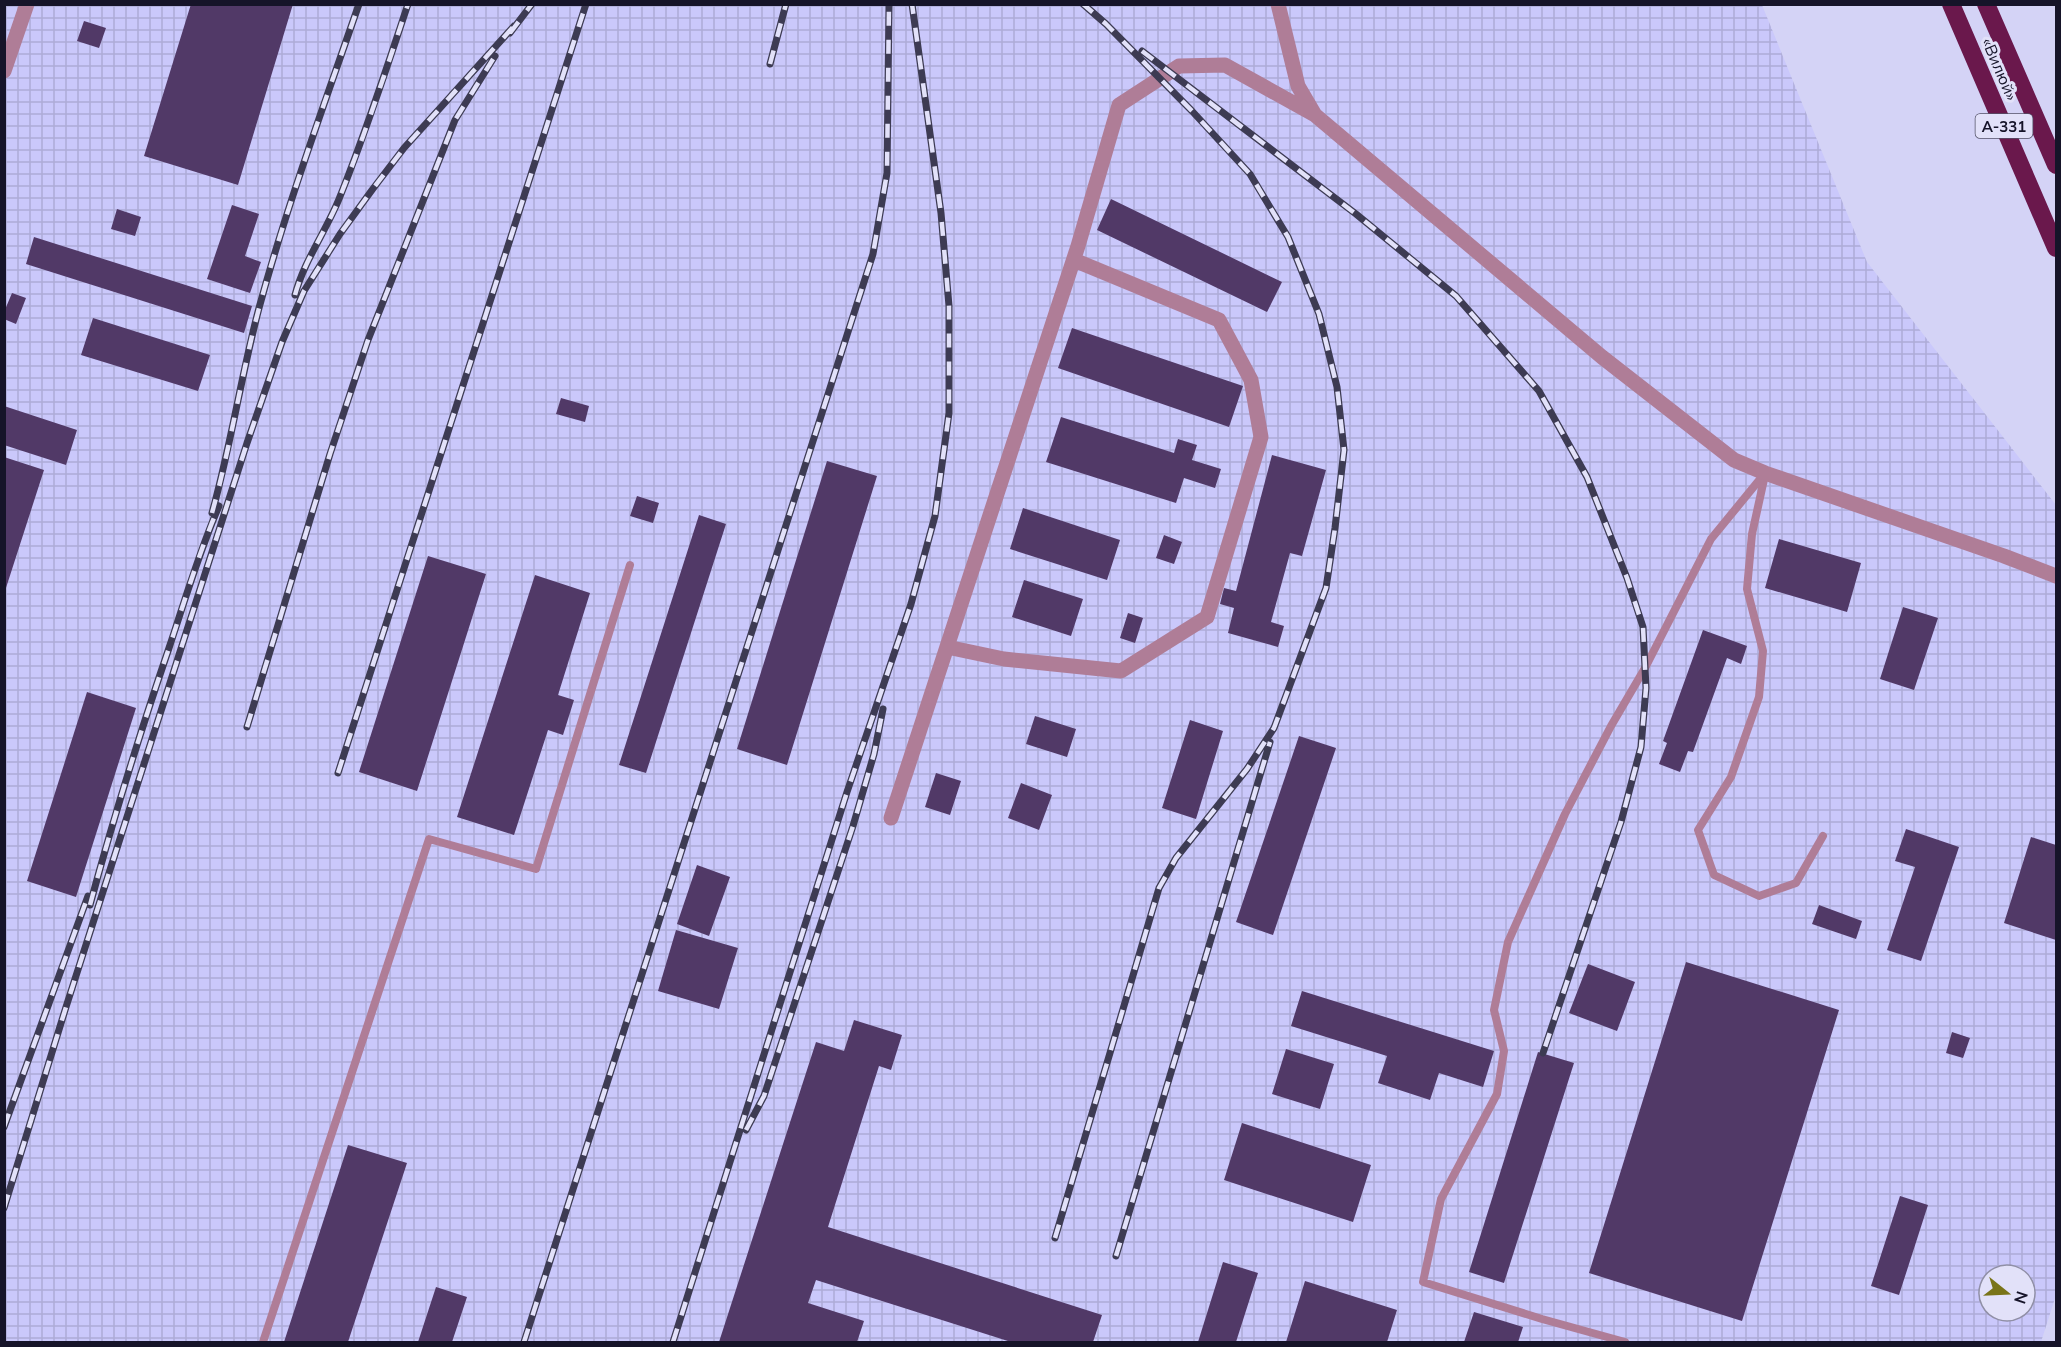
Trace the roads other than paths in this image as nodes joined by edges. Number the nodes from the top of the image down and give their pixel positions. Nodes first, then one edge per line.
1 (27, 4) edge
2 (1278, 4) edge
3 (1951, 4) edge
4 (1986, 4) edge
5 (4, 71) edge
6 (1315, 115) junction
7 (2056, 165) edge
8 (2056, 248) edge
9 (1074, 260) junction
10 (1765, 473) junction
11 (630, 566) dead end
12 (2056, 576) edge
13 (947, 647) junction
14 (891, 818) dead end
15 (1823, 836) dead end
16 (263, 1342) edge
17 (1625, 1342) edge

1 - 5 street
2 - 6 street
3 - 8 highway, «Вилюй» / А-331
4 - 7 highway, «Вилюй» / А-331
6 - 9 street
6 - 10 street
9 - 13 street
9 - 13 street
10 - 12 street
10 - 15 lane
10 - 17 lane
11 - 16 lane
13 - 14 street

